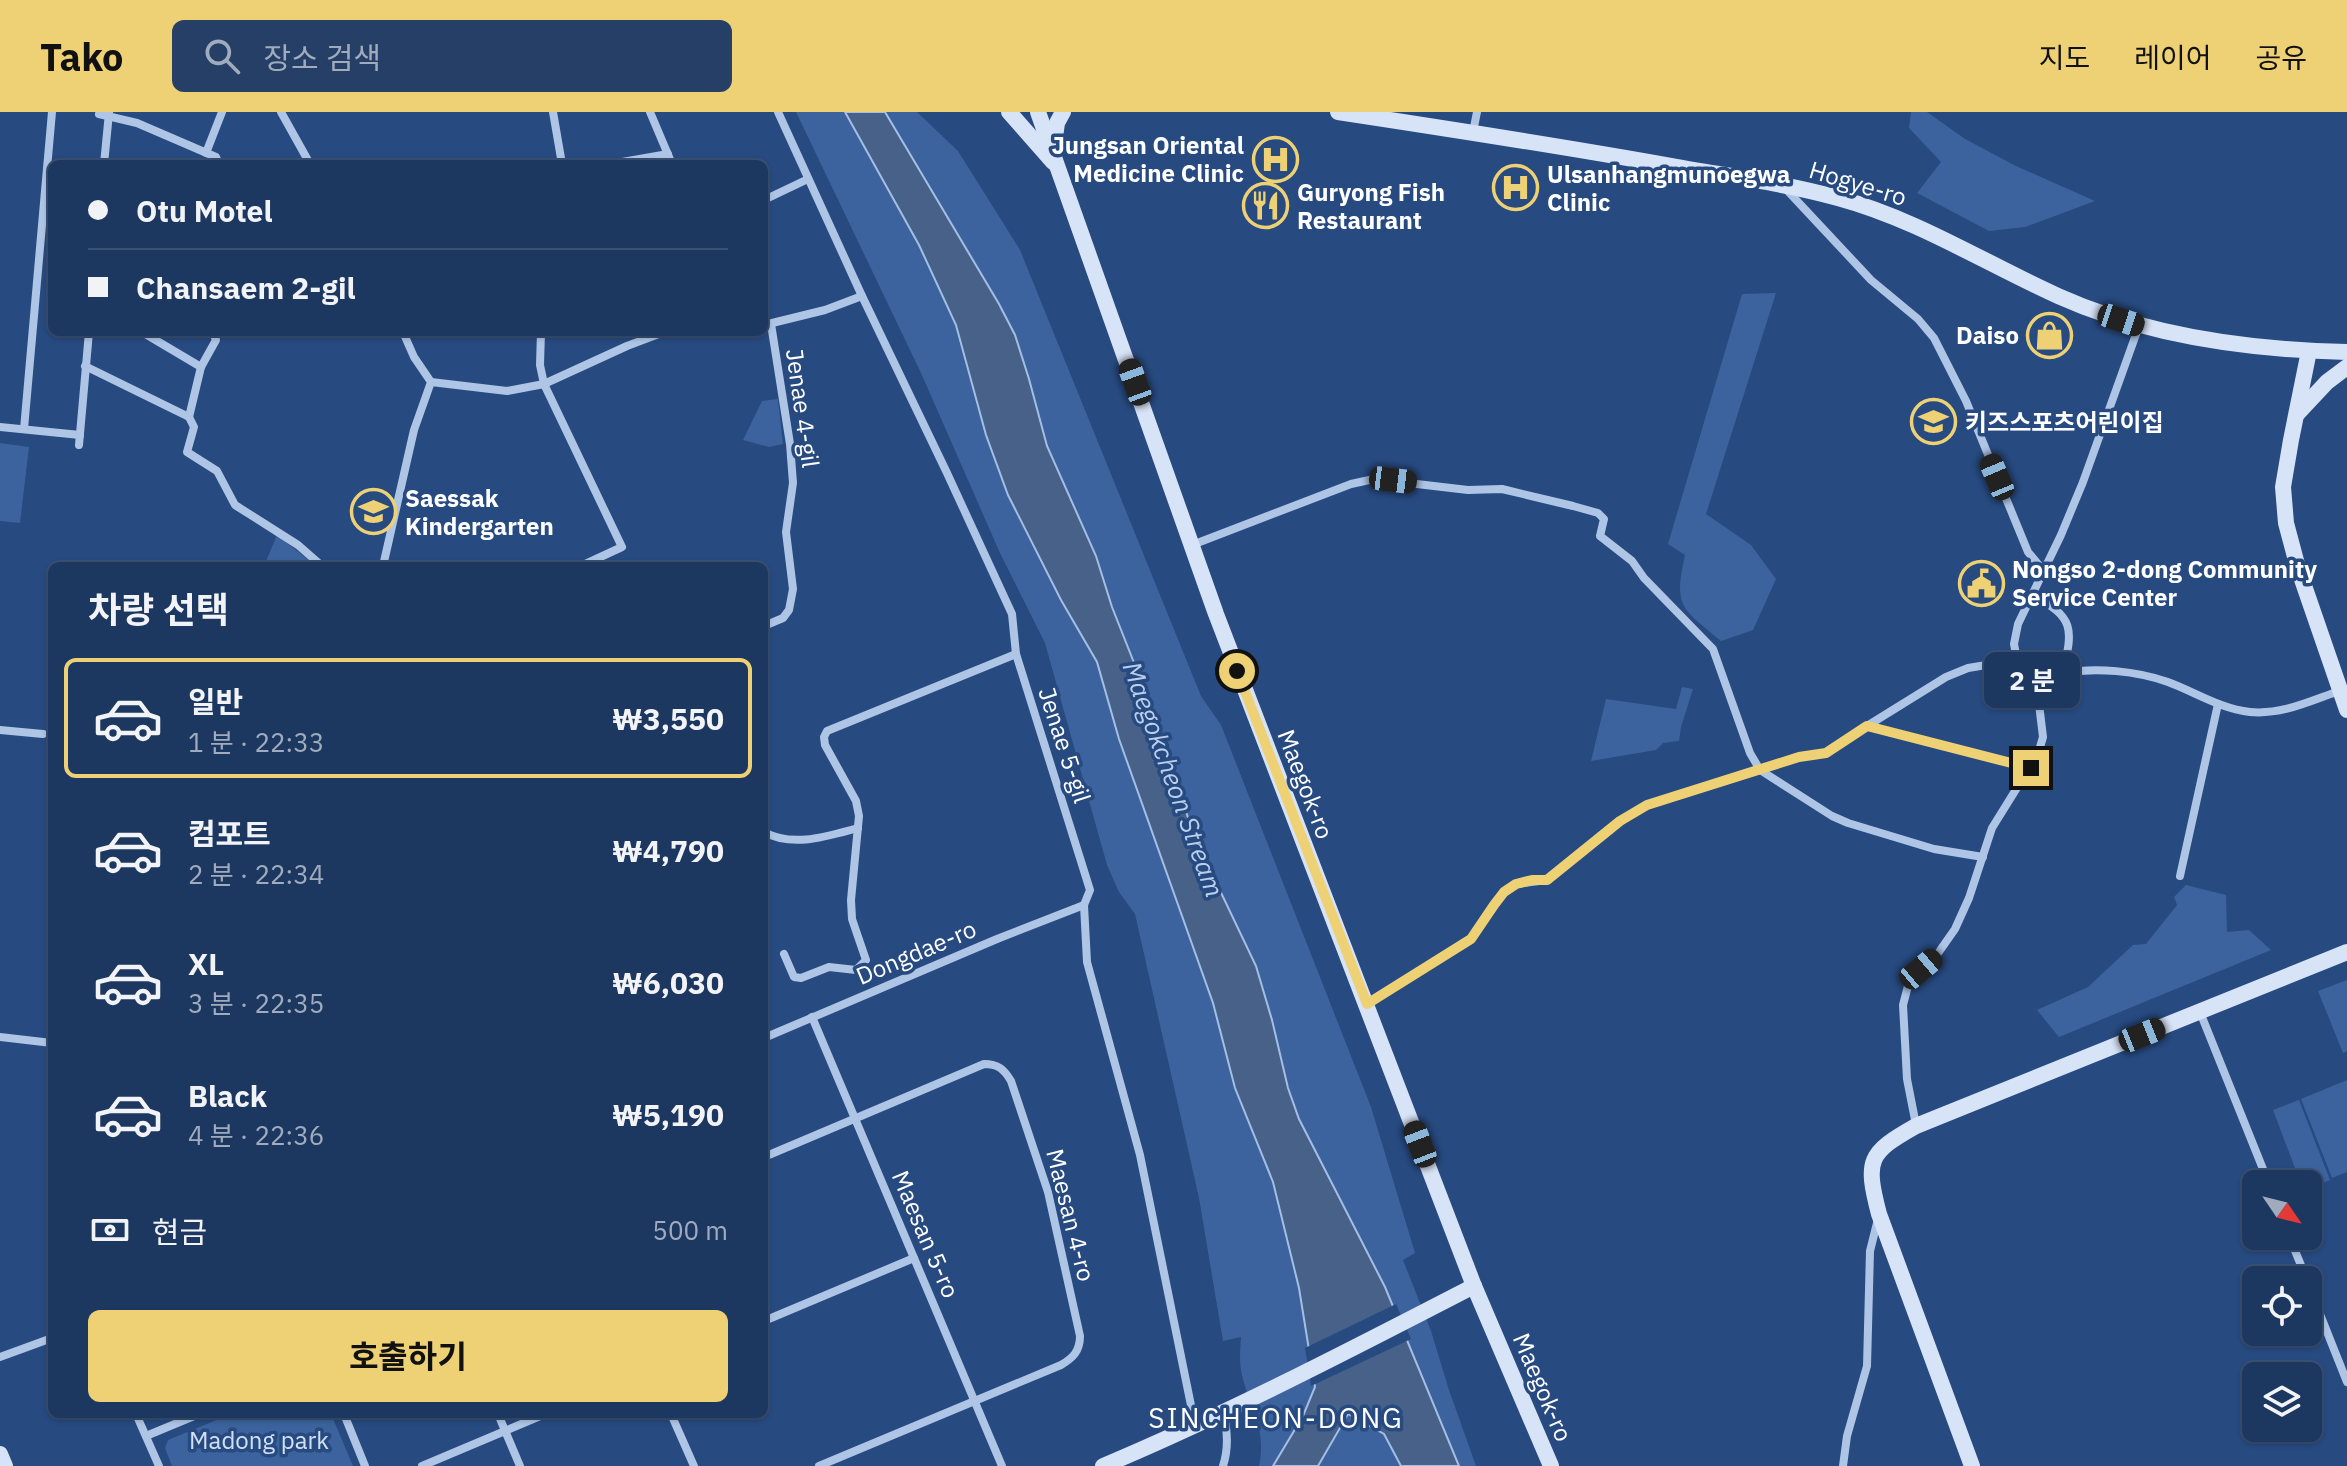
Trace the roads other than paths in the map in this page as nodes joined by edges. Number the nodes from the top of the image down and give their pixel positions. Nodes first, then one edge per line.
1 (52, 112) edge
2 (222, 112) edge
3 (281, 112) edge
4 (553, 112) edge
5 (650, 112) edge
6 (778, 112) edge
7 (1009, 112) edge
8 (1038, 112) edge
9 (1063, 112) edge
10 (1338, 112) edge
11 (1477, 112) edge
12 (105, 114) edge
13 (1473, 132) junction
14 (206, 153) junction
15 (668, 154) junction
16 (104, 160) edge
17 (217, 160) edge
18 (308, 160) edge
19 (561, 160) edge
20 (634, 160) edge
21 (670, 160) edge
22 (1056, 162) junction
23 (808, 179) junction
24 (1782, 185) junction
25 (768, 198) edge
26 (862, 296) junction
27 (768, 324) edge
28 (2139, 326) junction
29 (768, 329) edge
30 (89, 336) edge
31 (149, 336) edge
32 (213, 336) edge
33 (405, 336) edge
34 (541, 336) edge
35 (653, 336) edge
36 (2309, 351) junction
37 (2347, 352) edge
38 (85, 366) junction
39 (201, 367) junction
40 (2347, 367) edge
41 (431, 382) junction
42 (544, 384) junction
43 (2296, 415) junction
44 (189, 417) junction
45 (0, 427) edge
46 (24, 429) junction
47 (1192, 545) junction
48 (317, 562) edge
49 (384, 562) edge
50 (590, 562) edge
51 (2043, 570) junction
52 (2032, 594) junction
53 (768, 624) edge
54 (1016, 654) junction
55 (2017, 660) junction
56 (2063, 673) junction
57 (2034, 683) junction
58 (2339, 691) junction
59 (2218, 704) junction
60 (2347, 710) edge
61 (1867, 726) junction
62 (0, 730) edge
63 (43, 734) dead end
64 (2031, 768) junction
65 (1760, 770) junction
66 (858, 828) junction
67 (768, 833) edge
68 (1983, 857) junction
69 (2180, 876) dead end
70 (1084, 905) junction
71 (2347, 952) edge
72 (784, 954) dead end
73 (1367, 1004) junction
74 (2200, 1012) junction
75 (812, 1017) junction
76 (768, 1036) edge
77 (0, 1037) edge
78 (48, 1043) edge
79 (855, 1118) junction
80 (1916, 1126) junction
81 (768, 1155) edge
82 (2263, 1170) edge
83 (1879, 1214) junction
84 (914, 1258) junction
85 (1474, 1286) junction
86 (2322, 1314) edge
87 (768, 1319) edge
88 (48, 1339) edge
89 (0, 1357) edge
90 (2342, 1357) edge
91 (2347, 1382) edge
92 (974, 1401) junction
93 (1231, 1408) junction
94 (138, 1418) edge
95 (189, 1418) edge
96 (346, 1418) edge
97 (500, 1418) edge
98 (536, 1418) edge
99 (673, 1418) edge
100 (1195, 1425) junction
101 (505, 1431) junction
102 (146, 1436) junction
103 (0, 1454) edge
104 (5, 1466) edge
105 (159, 1466) edge
106 (365, 1466) edge
107 (422, 1466) edge
108 (520, 1466) edge
109 (694, 1466) edge
110 (819, 1466) edge
111 (1002, 1466) edge
112 (1103, 1466) edge
113 (1223, 1466) edge
114 (1551, 1466) edge
115 (1843, 1466) edge
116 (1972, 1466) edge

1 - 46 street
2 - 14 street
3 - 18 street
4 - 19 street
5 - 15 street
6 - 23 street, Jenae 5-gil
7 - 22 street
8 - 22 street, Maegok-ro
9 - 22 street
10 - 13 street, Hogye-ro
11 - 13 street
12 - 14 street
12 - 16 street
13 - 24 street, Hogye-ro
14 - 17 street
15 - 20 street
15 - 21 street
22 - 47 street, Maegok-ro
23 - 25 street
23 - 26 street, Jenae 5-gil
24 - 28 street, Hogye-ro
24 - 51 street
26 - 27 street
26 - 54 street, Jenae 5-gil
28 - 36 street, Hogye-ro
28 - 51 street
29 - 53 street, Jenae 4-gil
30 - 38 street
31 - 39 street
32 - 39 street
33 - 41 street
34 - 42 street
35 - 42 street
36 - 37 street, Hogye-ro
36 - 43 street
38 - 44 street
38 - 46 street
39 - 44 street
40 - 43 street
41 - 42 street
41 - 49 street
42 - 50 street
43 - 58 street
44 - 48 street
45 - 46 street
47 - 65 street
47 - 73 street, Maegok-ro
51 - 52 street
52 - 55 street
52 - 56 street
54 - 66 street
54 - 70 street, Jenae 5-gil
55 - 57 street
55 - 61 street
56 - 57 street
56 - 59 street
57 - 64 street
58 - 59 street
58 - 60 street
59 - 69 street
61 - 64 street
61 - 65 street
62 - 63 street
64 - 68 street
65 - 68 street
65 - 73 street
66 - 67 street
66 - 72 street
68 - 80 street
70 - 75 street, Dongdae-ro
70 - 100 street, Jenae 5-gil
71 - 74 street
73 - 85 street, Maegok-ro
74 - 80 street
74 - 82 street
75 - 76 street, Dongdae-ro
75 - 79 street, Maesan 5-ro
77 - 78 street
79 - 81 street, Maesan 4-ro
79 - 84 street, Maesan 5-ro
79 - 92 street, Maesan 4-ro
80 - 83 street
83 - 115 street
83 - 116 street
84 - 87 street
84 - 92 street, Maesan 5-ro
85 - 93 street
85 - 114 street, Maegok-ro
86 - 90 street
88 - 89 street
90 - 91 street
92 - 110 street, Maesan 4-ro
92 - 111 street, Maesan 5-ro
93 - 100 street
93 - 113 street
94 - 102 street
95 - 102 street
96 - 106 street
97 - 101 street
98 - 101 street
99 - 109 street
100 - 112 street
101 - 107 street
101 - 108 street
102 - 105 street
103 - 104 street

